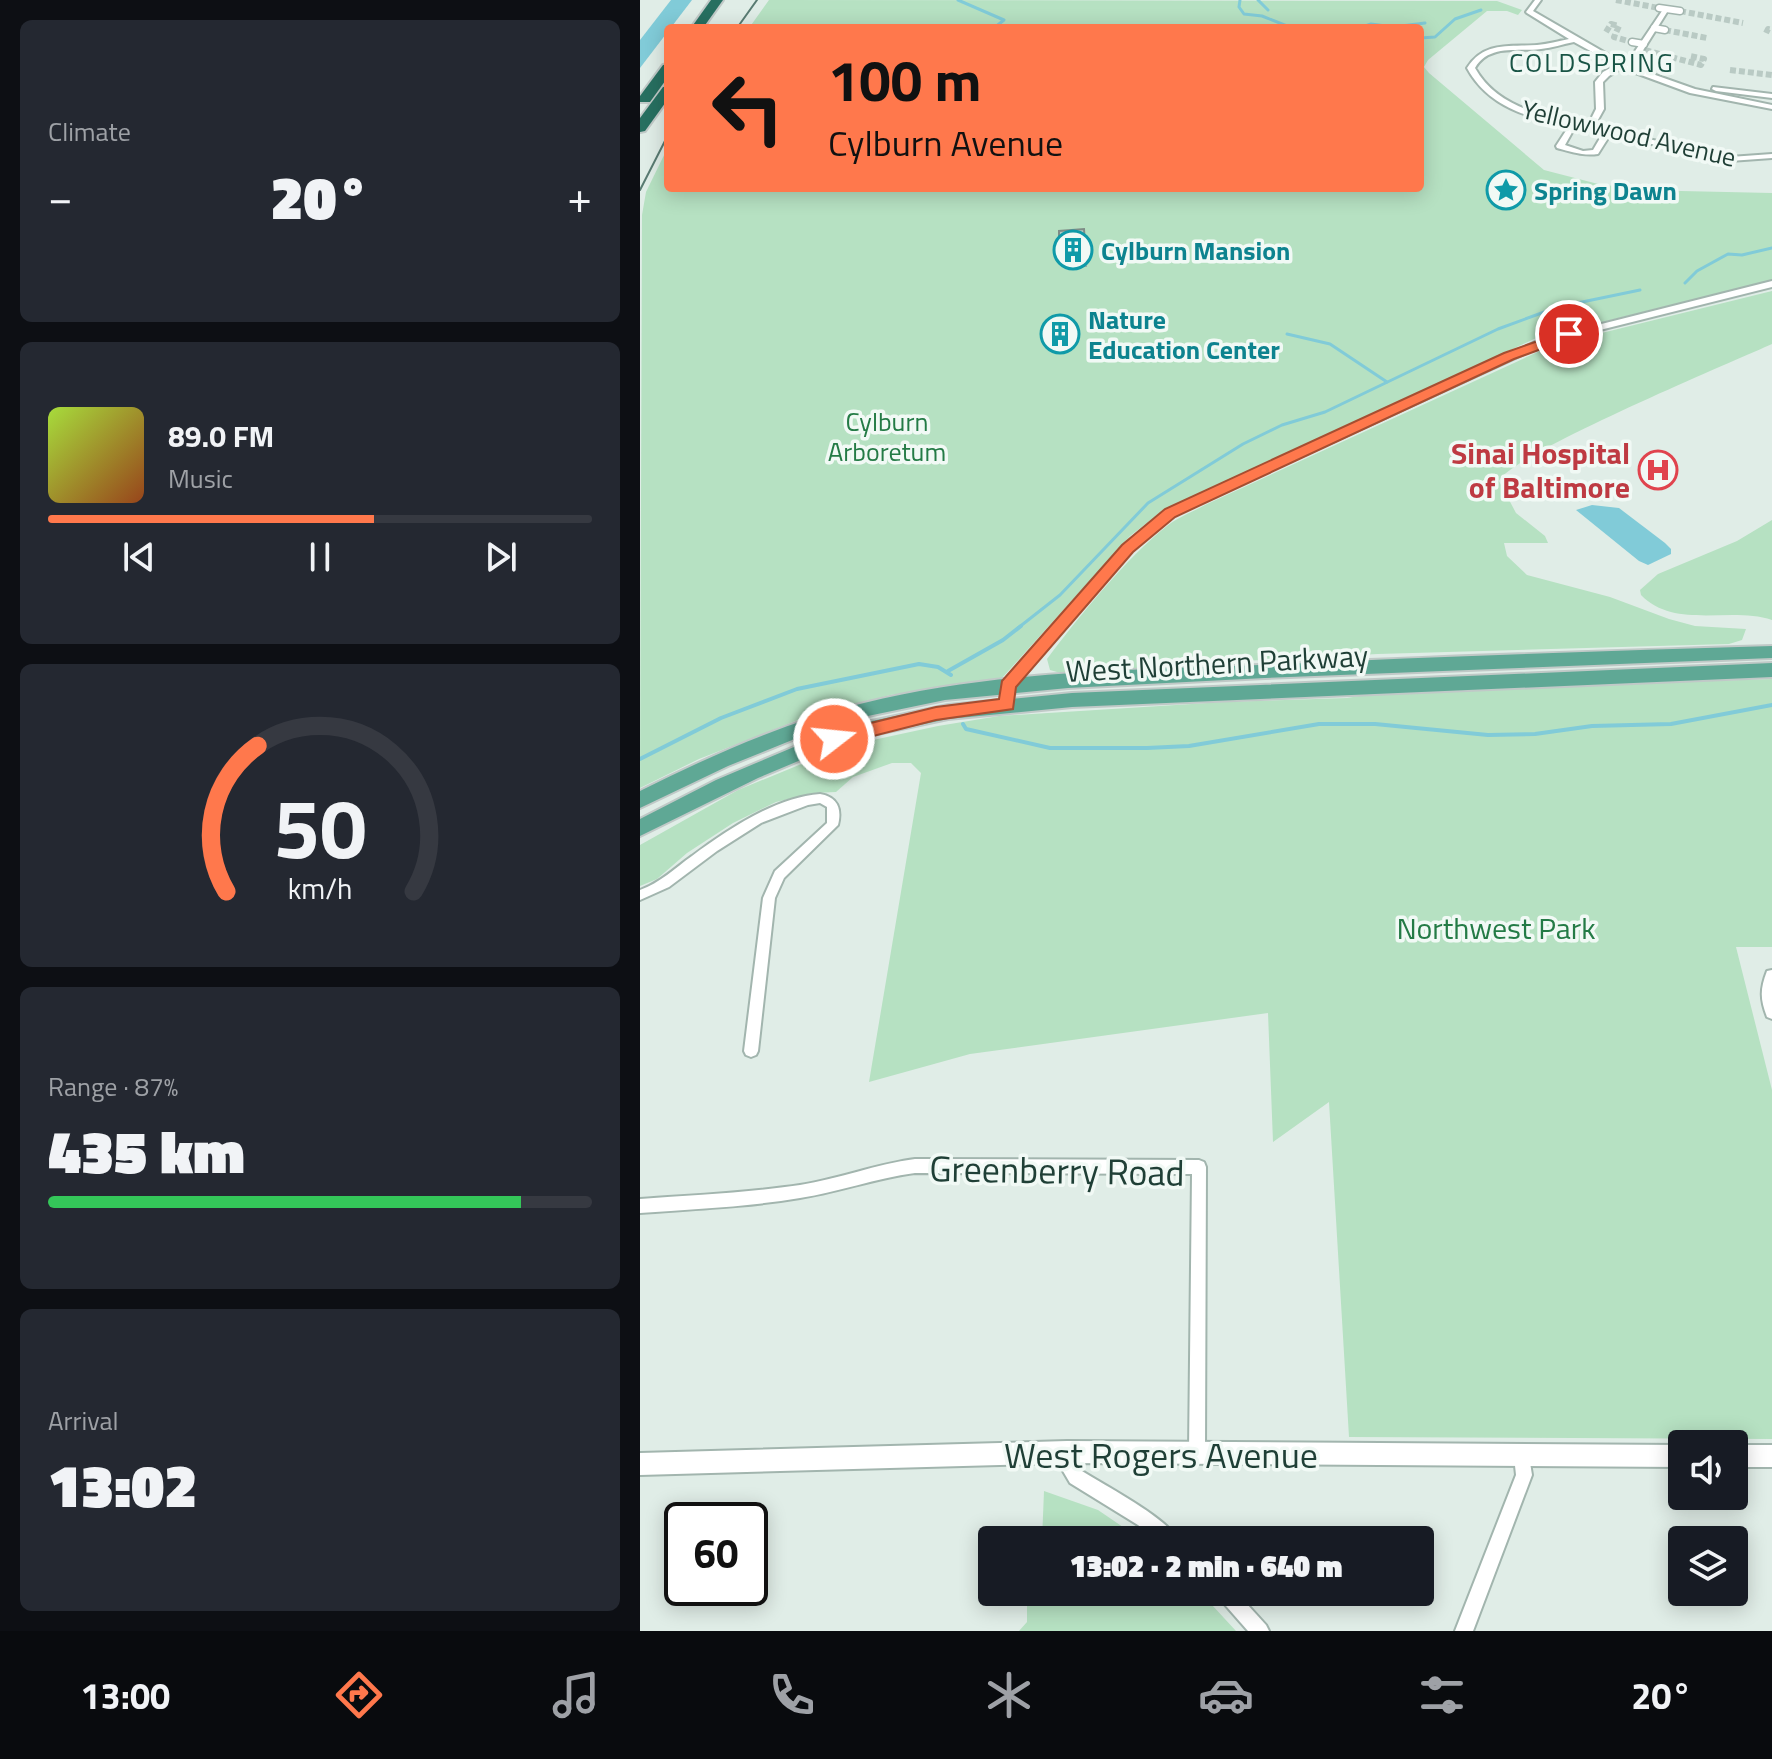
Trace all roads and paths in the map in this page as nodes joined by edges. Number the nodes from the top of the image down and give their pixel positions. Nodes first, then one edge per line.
1 (717, 0) edge
2 (732, 0) edge
3 (1538, 0) edge
4 (1663, 9) joint
5 (1680, 11) tunnel mouth
6 (700, 24) edge
7 (715, 24) edge
8 (1654, 28) junction
9 (1665, 30) tunnel mouth
10 (1575, 39) junction
11 (1632, 42) tunnel mouth
12 (1643, 48) junction
13 (1621, 65) junction
14 (1637, 72) junction
15 (664, 73) edge
16 (664, 95) edge
17 (1772, 96) edge
18 (640, 106) edge
19 (1772, 107) edge
20 (1573, 125) junction
21 (640, 128) edge
22 (1590, 128) junction
23 (1608, 132) junction
24 (1772, 156) edge
25 (1772, 284) edge
26 (1766, 651) edge
27 (1772, 670) edge
28 (1008, 695) junction
29 (640, 800) edge
30 (640, 828) edge
31 (640, 895) edge
32 (1772, 975) edge
33 (1772, 1013) edge
34 (751, 1051) dead end
35 (640, 1206) edge
36 (1067, 1452) junction
37 (1197, 1452) junction
38 (1522, 1456) junction
39 (1668, 1456) edge
40 (1748, 1456) edge
41 (1772, 1456) edge
42 (640, 1464) edge
43 (1153, 1526) edge
44 (1238, 1606) edge
45 (1260, 1631) edge
46 (1464, 1631) edge

1 - 6 highway
2 - 7 highway
3 - 10 street
4 - 5 street
4 - 8 street
8 - 9 street
8 - 12 street
10 - 13 street
10 - 20 street, Yellowwood Avenue
11 - 12 street
12 - 13 street
13 - 14 street
13 - 22 street
14 - 17 street
14 - 19 street
15 - 18 highway
16 - 21 highway
20 - 22 street, Yellowwood Avenue
20 - 23 street
22 - 23 street, Yellowwood Avenue
23 - 24 street, Yellowwood Avenue
25 - 28 street
26 - 28 main road, West Northern Parkway
27 - 28 main road, West Northern Parkway
28 - 29 main road, West Northern Parkway
28 - 30 main road, West Northern Parkway
31 - 34 street
32 - 33 street
35 - 37 street, Greenberry Road
36 - 37 street, West Rogers Avenue
36 - 42 street, West Rogers Avenue
36 - 43 street
37 - 38 street, West Rogers Avenue
38 - 39 street, West Rogers Avenue
38 - 46 street
40 - 41 street
44 - 45 street

